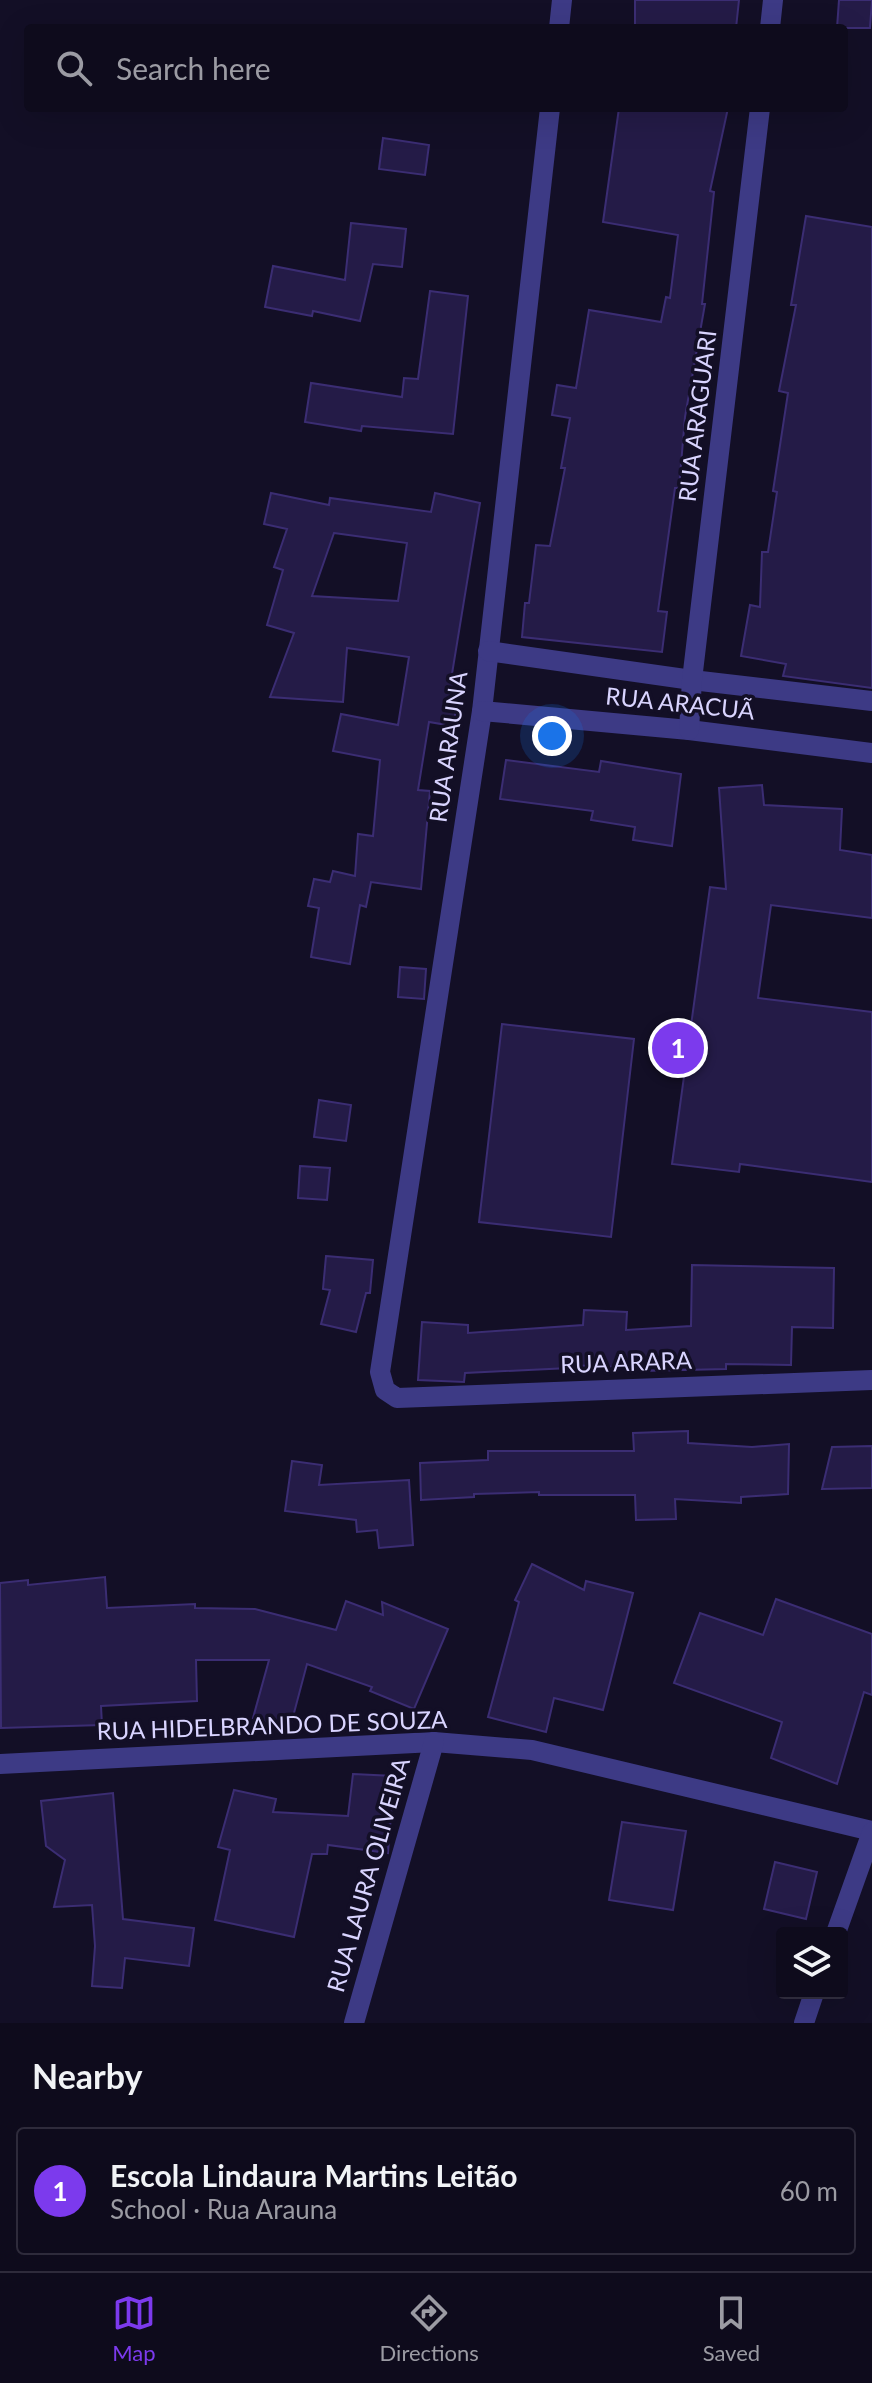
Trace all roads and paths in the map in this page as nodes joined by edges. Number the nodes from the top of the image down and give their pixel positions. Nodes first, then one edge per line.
1 (562, 0) edge
2 (773, 0) edge
3 (559, 24) edge
4 (770, 24) edge
5 (550, 112) edge
6 (760, 112) edge
7 (488, 651) junction
8 (692, 680) junction
9 (872, 701) edge
10 (482, 711) junction
11 (689, 730) junction
12 (872, 753) edge
13 (872, 1380) edge
14 (385, 1390) joint
15 (434, 1742) junction
16 (0, 1765) edge
17 (872, 1832) edge
18 (838, 1927) edge
19 (812, 1999) edge
20 (354, 2023) edge
21 (804, 2023) edge

1 - 3 street
2 - 4 street
5 - 7 street, RUA ARAUNA
6 - 8 street, RUA ARAGUARI
7 - 8 street, RUA ARACUÃ
7 - 10 street, RUA ARAUNA
8 - 9 street, RUA ARACUÃ
8 - 11 street, RUA ARAGUARI
10 - 11 street, RUA ARACUÃ
10 - 14 street, RUA ARAUNA
11 - 12 street, RUA ARACUÃ
13 - 14 street, RUA ARARA
15 - 16 street, RUA HIDELBRANDO DE SOUZA
15 - 17 street, RUA HIDELBRANDO DE SOUZA
15 - 20 street, RUA LAURA OLIVEIRA
17 - 18 street
19 - 21 street

